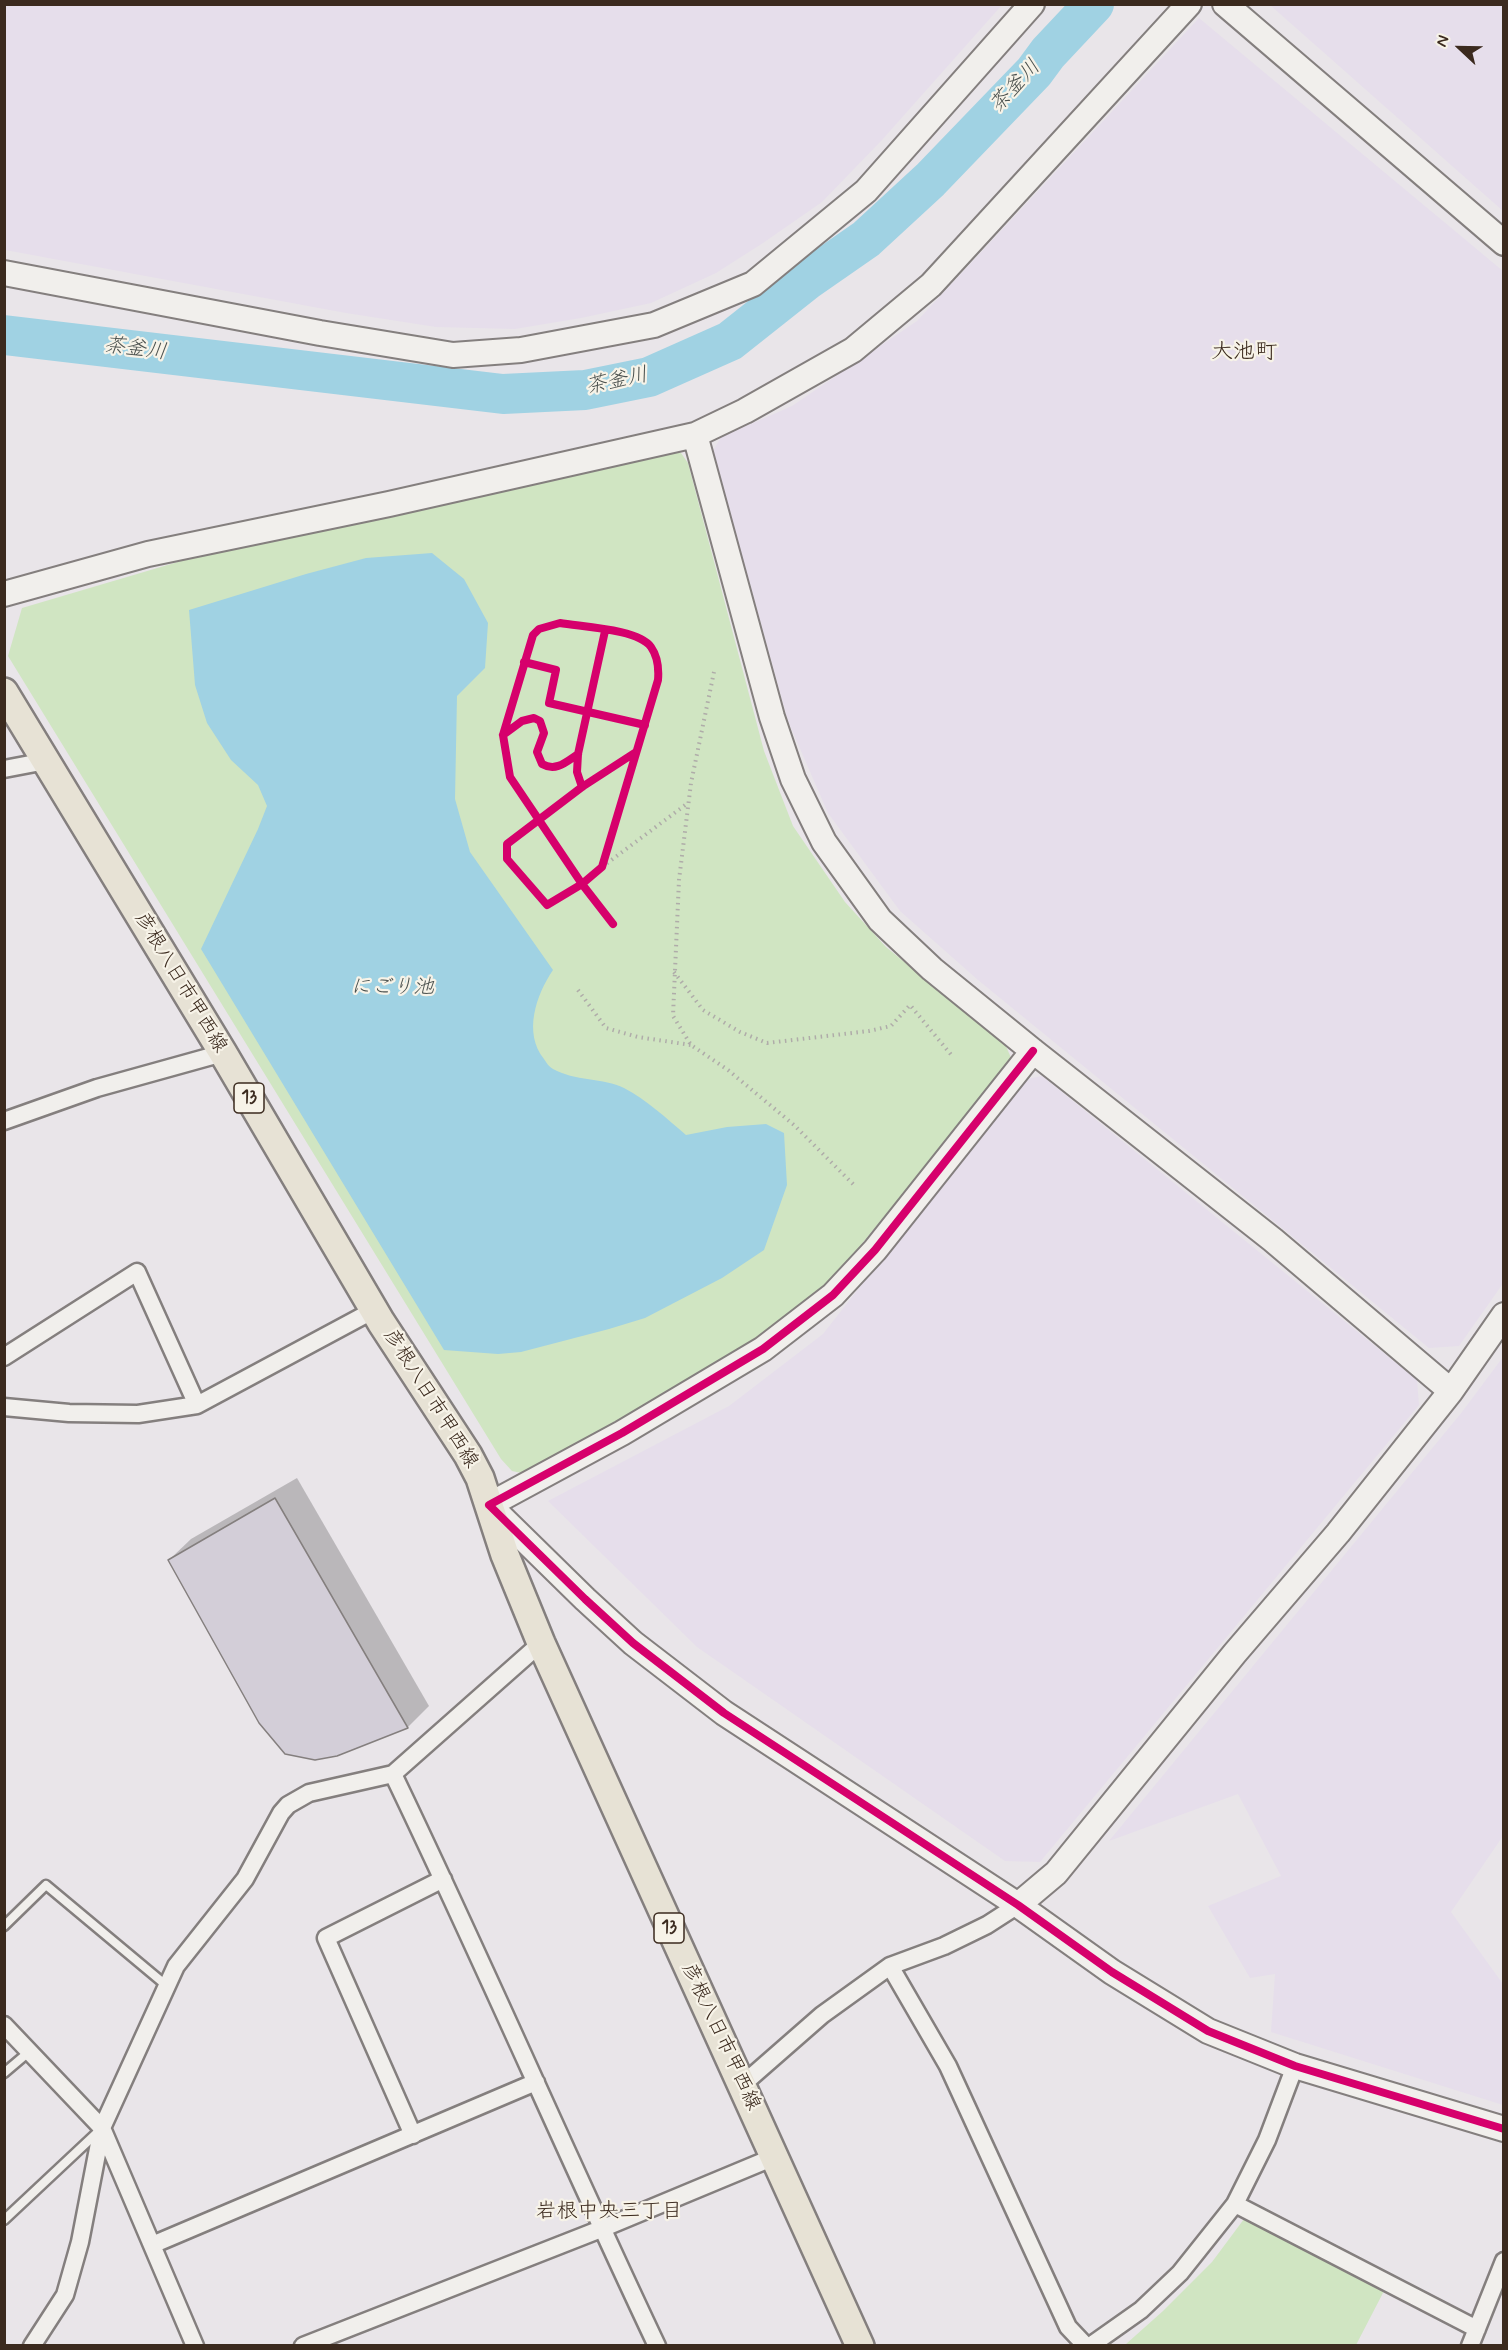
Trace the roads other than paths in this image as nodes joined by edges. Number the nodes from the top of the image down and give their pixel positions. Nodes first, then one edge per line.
1 (1032, 4) edge
2 (1189, 4) edge
3 (1225, 4) edge
4 (1503, 243) edge
5 (4, 273) edge
6 (695, 435) junction
7 (4, 594) edge
8 (4, 692) edge
9 (46, 761) junction
10 (4, 769) edge
11 (1033, 1051) junction
12 (223, 1053) junction
13 (4, 1121) edge
14 (374, 1311) junction
15 (1503, 1315) edge
16 (4, 1357) edge
17 (1451, 1391) junction
18 (197, 1405) junction
19 (4, 1407) edge
20 (489, 1505) junction
21 (541, 1643) junction
22 (393, 1774) junction
23 (443, 1879) junction
24 (1018, 1905) junction
25 (4, 1926) edge
26 (890, 1966) junction
27 (167, 1986) junction
28 (4, 2025) edge
29 (30, 2051) junction
30 (1295, 2067) junction
31 (4, 2073) edge
32 (536, 2082) junction
33 (742, 2085) junction
34 (102, 2127) junction
35 (1503, 2129) edge
36 (413, 2135) junction
37 (774, 2157) junction
38 (1235, 2204) junction
39 (4, 2220) edge
40 (601, 2229) junction
41 (152, 2245) junction
42 (1503, 2260) edge
43 (1477, 2329) junction
44 (33, 2346) edge
45 (195, 2346) edge
46 (303, 2346) edge
47 (657, 2346) edge
48 (860, 2346) edge
49 (1088, 2346) edge
50 (1470, 2346) edge

1 - 5 street
2 - 6 street
3 - 4 street
6 - 7 street
6 - 11 street
8 - 9 main road, 彦根八日市甲西線 / 13
9 - 10 street
9 - 12 main road, 彦根八日市甲西線 / 13
11 - 17 street
11 - 20 street
12 - 13 street
12 - 14 main road, 彦根八日市甲西線 / 13
14 - 18 street
14 - 20 main road, 彦根八日市甲西線 / 13
15 - 17 street
16 - 18 street
17 - 24 street
18 - 19 street
20 - 21 main road, 彦根八日市甲西線 / 13
20 - 24 street
21 - 22 street
21 - 33 main road, 彦根八日市甲西線 / 13
22 - 23 street
22 - 27 street
23 - 32 street
23 - 36 street
24 - 26 street
24 - 30 street
25 - 27 lane
26 - 33 street
26 - 49 street
27 - 34 street
28 - 29 street
29 - 31 lane
29 - 34 street
30 - 35 street
30 - 38 street
32 - 36 street
32 - 40 street
33 - 37 main road, 彦根八日市甲西線 / 13
34 - 39 lane
34 - 41 street
34 - 44 street
36 - 41 street
37 - 40 street
37 - 48 main road, 彦根八日市甲西線 / 13
38 - 43 street
38 - 49 street
40 - 46 street
40 - 47 street
41 - 45 street
42 - 43 street
43 - 50 street

